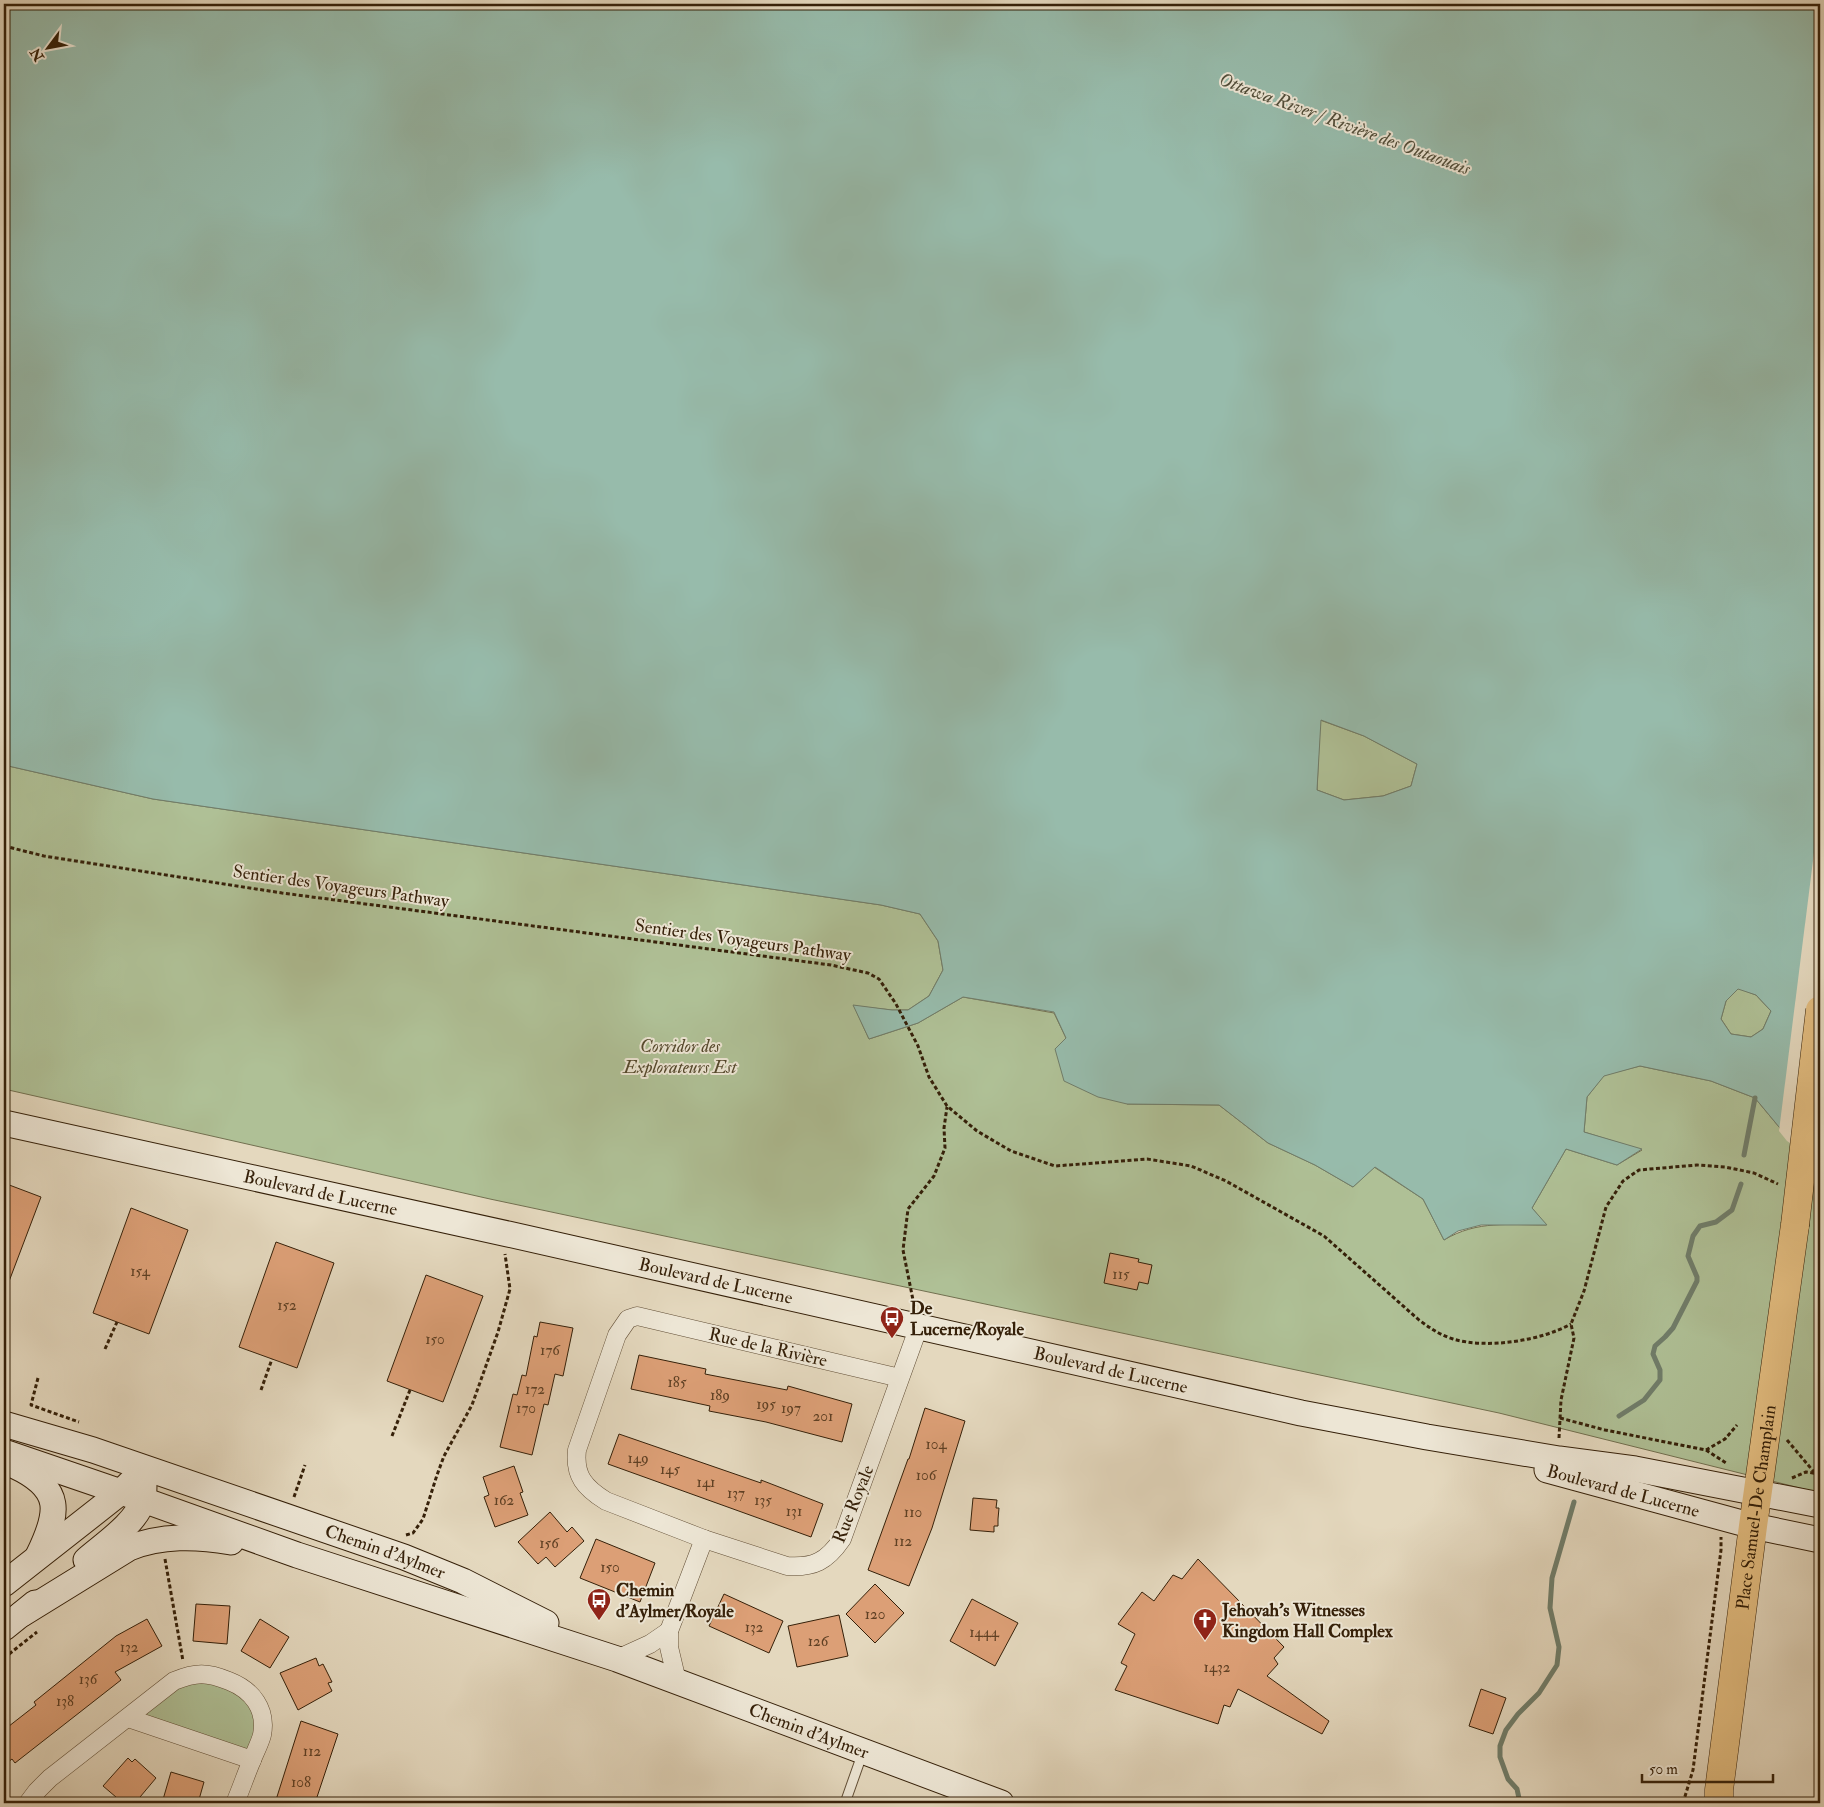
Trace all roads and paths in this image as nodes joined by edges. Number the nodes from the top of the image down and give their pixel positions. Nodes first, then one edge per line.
1 (4, 846) edge
2 (1820, 1010) edge
3 (947, 1106) junction
4 (4, 1123) edge
5 (1784, 1187) dead end
6 (508, 1234) junction
7 (637, 1316) joint
8 (117, 1322) dead end
9 (1571, 1324) junction
10 (919, 1326) junction
11 (105, 1349) dead end
12 (272, 1359) dead end
13 (38, 1378) dead end
14 (900, 1378) junction
15 (261, 1390) dead end
16 (410, 1390) dead end
17 (31, 1405) dead end
18 (1769, 1416) junction
19 (1560, 1418) junction
20 (4, 1424) edge
21 (1737, 1425) dead end
22 (392, 1436) dead end
23 (1426, 1437) junction
24 (1706, 1450) junction
25 (4, 1452) edge
26 (1559, 1459) junction
27 (4, 1460) edge
28 (1726, 1464) dead end
29 (305, 1465) dead end
30 (144, 1468) junction
31 (1814, 1472) junction
32 (1820, 1474) edge
33 (1789, 1489) junction
34 (1758, 1493) junction
35 (286, 1495) dead end
36 (132, 1496) junction
37 (294, 1498) junction
38 (303, 1500) dead end
39 (1820, 1505) edge
40 (1720, 1525) junction
41 (1753, 1526) junction
42 (401, 1534) dead end
43 (704, 1539) junction
44 (1820, 1540) edge
45 (297, 1555) junction
46 (165, 1558) dead end
47 (37, 1559) junction
48 (4, 1584) edge
49 (13, 1621) edge
50 (669, 1631) junction
51 (617, 1659) junction
52 (186, 1676) junction
53 (677, 1681) junction
54 (128, 1718) junction
55 (863, 1751) junction
56 (252, 1760) junction
57 (1717, 1799) edge
58 (28, 1803) edge
59 (235, 1803) edge
60 (845, 1803) edge
61 (1001, 1803) edge
62 (1683, 1803) edge

1 - 3 path, Sentier des Voyageurs Pathway
2 - 18 main road, Place Samuel-De Champlain, bridge
3 - 9 path, Sentier des Voyageurs Pathway
3 - 10 path
4 - 6 main road, Boulevard de Lucerne
5 - 9 path
6 - 10 main road, Boulevard de Lucerne
6 - 42 path
7 - 14 street, Rue de la Rivière
7 - 43 street, Rue Royale
8 - 11 path
9 - 19 path
10 - 14 street, Rue Royale
10 - 23 main road, Boulevard de Lucerne
12 - 15 path
13 - 17 path
14 - 43 street, Rue Royale
16 - 22 path
18 - 31 path
18 - 34 main road, Place Samuel-De Champlain
19 - 24 path
19 - 26 path
20 - 30 main road, Chemin d'Aylmer
21 - 24 path
23 - 26 main road, Boulevard de Lucerne
23 - 40 main road, Boulevard de Lucerne
24 - 28 path
25 - 36 main road, Chemin d'Aylmer
26 - 34 main road, Boulevard de Lucerne
27 - 47 main road
29 - 37 path
30 - 36 main road
30 - 51 main road, Chemin d'Aylmer
31 - 32 path
31 - 33 path
33 - 34 main road, Boulevard de Lucerne
33 - 39 main road, Boulevard de Lucerne
33 - 41 main road
34 - 40 main road
34 - 41 main road, Place Samuel-De Champlain
35 - 37 path
36 - 45 main road, Chemin d'Aylmer
36 - 47 main road
36 - 49 main road
37 - 38 path
40 - 41 main road, Boulevard de Lucerne
40 - 62 path
41 - 44 main road, Boulevard de Lucerne
41 - 57 main road, Place Samuel-De Champlain
43 - 50 street
45 - 49 main road
45 - 51 main road, Chemin d'Aylmer
46 - 52 path
47 - 48 main road
50 - 51 street
50 - 53 street
51 - 53 main road, Chemin d'Aylmer
52 - 54 street
52 - 56 street
53 - 55 main road, Chemin d'Aylmer
54 - 56 street
54 - 58 street
55 - 60 lane
55 - 61 main road, Chemin d'Aylmer
56 - 59 street

